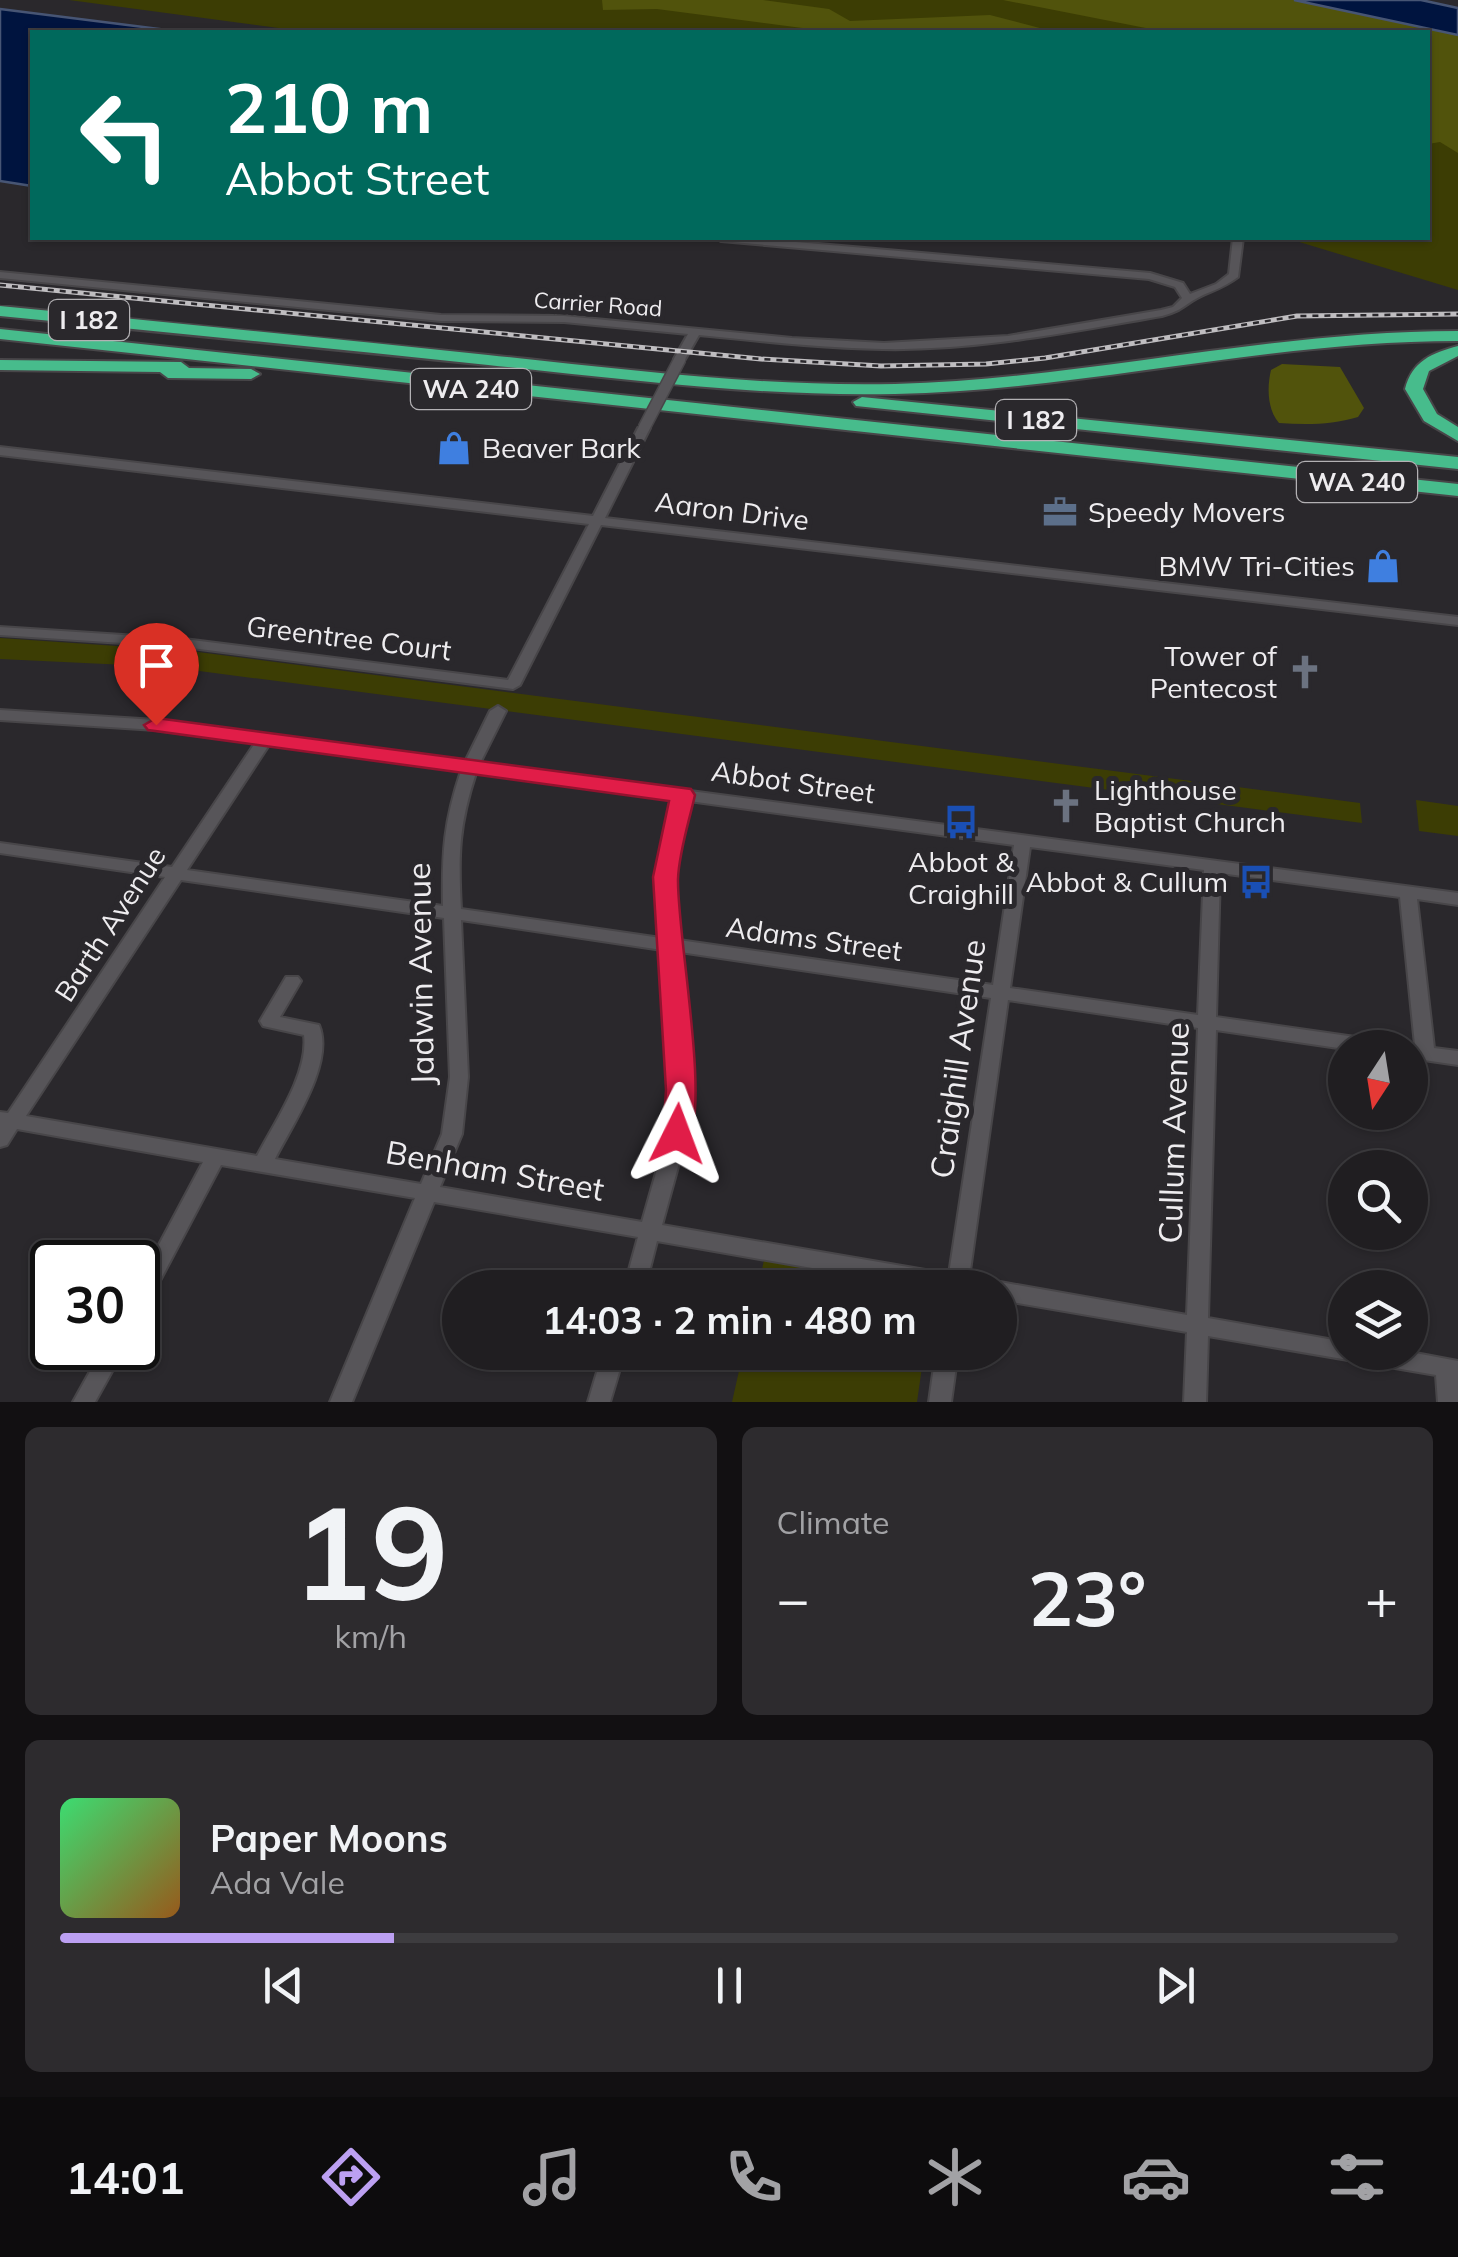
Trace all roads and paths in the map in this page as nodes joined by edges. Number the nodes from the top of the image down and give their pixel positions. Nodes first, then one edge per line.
1 (744, 240) edge
2 (1238, 240) edge
3 (0, 274) edge
4 (1188, 299) junction
5 (0, 308) edge
6 (694, 332) junction
7 (0, 334) edge
8 (1458, 336) edge
9 (1458, 351) edge
10 (0, 366) edge
11 (304, 374) junction
12 (615, 374) junction
13 (0, 376) edge
14 (637, 402) junction
15 (1458, 435) edge
16 (0, 450) edge
17 (1458, 463) edge
18 (1257, 469) joint
19 (1458, 492) edge
20 (597, 521) junction
21 (1458, 621) edge
22 (0, 631) edge
23 (498, 711) dead end
24 (0, 714) edge
25 (265, 739) junction
26 (470, 768) junction
27 (682, 795) junction
28 (1023, 840) junction
29 (0, 848) edge
30 (1212, 866) junction
31 (177, 872) junction
32 (1408, 892) junction
33 (1458, 898) edge
34 (451, 912) junction
35 (671, 946) junction
36 (292, 981) dead end
37 (1000, 994) junction
38 (1208, 1022) junction
39 (1416, 1030) edge
40 (1328, 1040) edge
41 (1428, 1054) edge
42 (1458, 1058) edge
43 (6, 1120) edge
44 (0, 1140) edge
45 (216, 1156) junction
46 (262, 1164) junction
47 (430, 1193) junction
48 (650, 1231) junction
49 (160, 1262) edge
50 (639, 1270) edge
51 (868, 1270) edge
52 (959, 1270) edge
53 (1017, 1294) edge
54 (1198, 1326) junction
55 (1328, 1347) edge
56 (1452, 1369) edge
57 (102, 1370) edge
58 (609, 1370) edge
59 (944, 1370) edge
60 (84, 1402) edge
61 (341, 1402) edge
62 (599, 1402) edge
63 (940, 1402) edge
64 (1195, 1402) edge
65 (1450, 1402) edge

1 - 4 street
2 - 4 street
3 - 6 street, Carrier Road
4 - 6 street, Carrier Road
5 - 12 highway, I 182
6 - 20 street, bridge
7 - 14 highway, I 182
8 - 12 highway
9 - 15 highway
10 - 11 highway, WA 240
11 - 13 highway
11 - 14 highway, WA 240
12 - 17 highway, I 182
14 - 18 highway, I 182
16 - 20 street, Aaron Drive
18 - 19 highway, WA 240
20 - 21 street, Aaron Drive
20 - 22 street, Greentree Court
23 - 26 street, Jadwin Avenue
24 - 25 street, Abbot Street
25 - 26 street, Abbot Street
25 - 31 street, Barth Avenue
26 - 27 street, Abbot Street
26 - 34 street, Jadwin Avenue
27 - 28 street, Abbot Street
27 - 35 street
28 - 30 street, Abbot Street
28 - 37 street, Craighill Avenue
29 - 31 street, Adams Street
30 - 32 street, Abbot Street
30 - 38 street, Cullum Avenue
31 - 34 street, Adams Street
31 - 43 street, Barth Avenue
32 - 33 street, Abbot Street
32 - 39 street
34 - 35 street, Adams Street
34 - 47 street, Jadwin Avenue
35 - 37 street, Adams Street
35 - 48 street
36 - 46 street
37 - 38 street, Adams Street
37 - 52 street, Craighill Avenue
38 - 40 street, Adams Street
38 - 54 street, Cullum Avenue
41 - 42 street
43 - 44 street, Barth Avenue
43 - 45 street, Benham Street
45 - 46 street, Benham Street
45 - 49 street
46 - 47 street, Benham Street
47 - 48 street, Benham Street
47 - 61 street, Jadwin Avenue
48 - 50 street
48 - 51 street, Benham Street
53 - 54 street
54 - 55 street
54 - 64 street, Cullum Avenue
56 - 65 street
57 - 60 street
58 - 62 street
59 - 63 street

